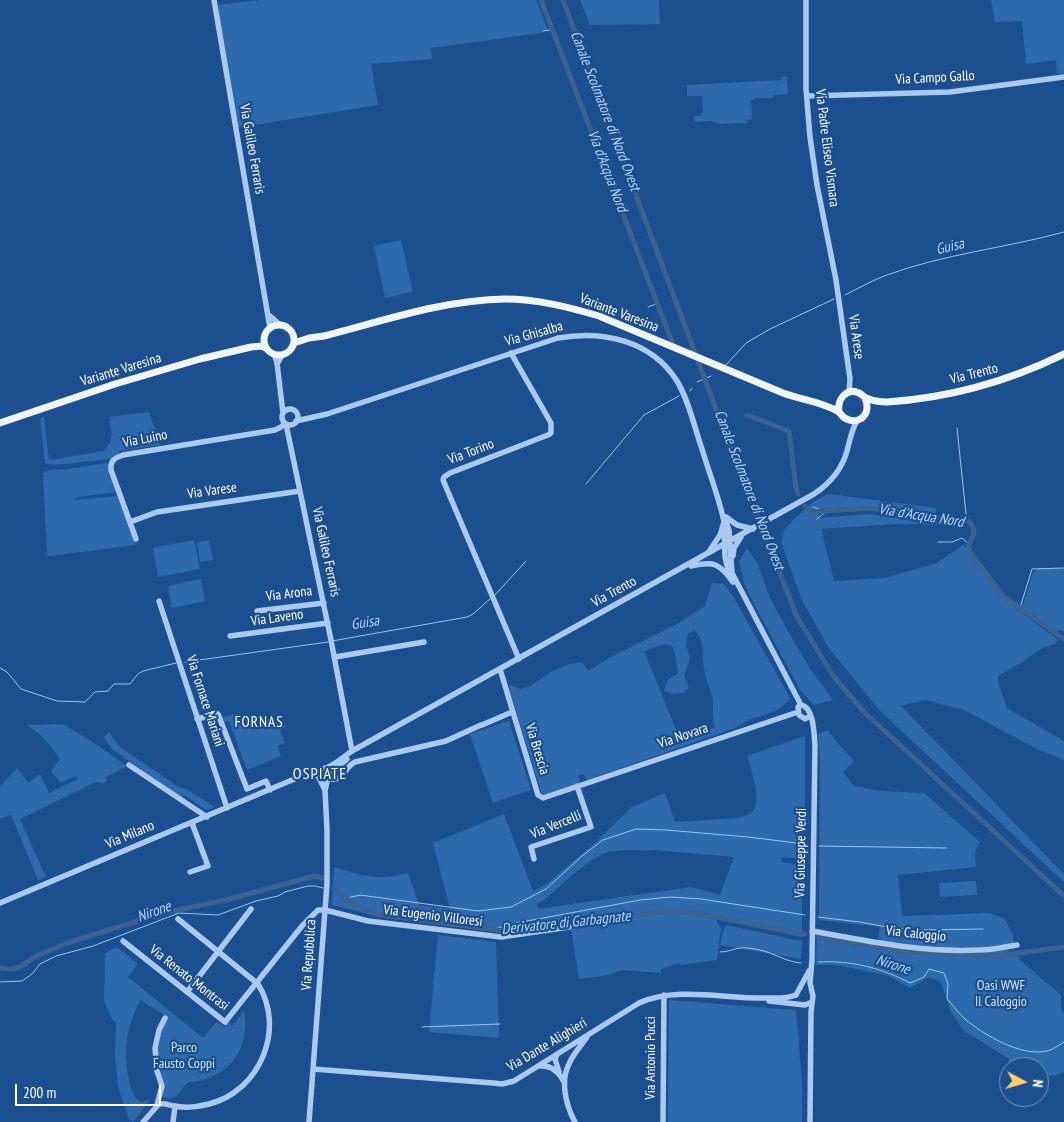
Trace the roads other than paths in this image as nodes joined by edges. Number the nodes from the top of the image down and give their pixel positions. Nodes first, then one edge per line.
1 (214, 0) edge
2 (806, 0) edge
3 (1064, 78) edge
4 (806, 96) junction
5 (838, 299) joint
6 (268, 312) junction
7 (280, 324) junction
8 (270, 328) junction
9 (293, 333) junction
10 (264, 336) junction
11 (309, 338) junction
12 (294, 343) junction
13 (251, 347) junction
14 (266, 348) junction
15 (511, 353) junction
16 (274, 354) junction
17 (283, 354) junction
18 (1064, 354) edge
19 (277, 366) junction
20 (279, 388) junction
21 (852, 392) junction
22 (865, 398) junction
23 (840, 401) junction
24 (886, 402) junction
25 (824, 404) junction
26 (867, 410) junction
27 (294, 411) junction
28 (839, 412) junction
29 (315, 416) junction
30 (847, 420) junction
31 (287, 421) junction
32 (857, 421) junction
33 (0, 423) edge
34 (850, 436) junction
35 (300, 491) junction
36 (723, 516) junction
37 (130, 522) junction
38 (753, 529) junction
39 (743, 535) junction
40 (136, 539) dead end
41 (727, 544) junction
42 (707, 555) junction
43 (684, 567) junction
44 (731, 578) junction
45 (741, 592) junction
46 (159, 601) dead end
47 (324, 603) junction
48 (257, 611) dead end
49 (328, 623) junction
50 (230, 636) dead end
51 (424, 642) dead end
52 (335, 657) junction
53 (519, 659) junction
54 (500, 669) junction
55 (802, 704) junction
56 (512, 712) junction
57 (798, 712) junction
58 (808, 717) junction
59 (197, 719) junction
60 (364, 746) junction
61 (352, 751) junction
62 (129, 765) dead end
63 (329, 770) junction
64 (323, 779) junction
65 (578, 786) junction
66 (270, 790) junction
67 (227, 808) junction
68 (207, 816) junction
69 (192, 823) junction
70 (534, 859) dead end
71 (190, 872) dead end
72 (0, 904) edge
73 (251, 909) dead end
74 (325, 910) junction
75 (178, 919) dead end
76 (569, 927) dead end
77 (812, 931) junction
78 (123, 941) dead end
79 (1017, 945) dead end
80 (219, 950) junction
81 (811, 969) junction
82 (257, 982) junction
83 (800, 989) junction
84 (811, 990) junction
85 (187, 992) junction
86 (664, 995) junction
87 (796, 995) junction
88 (755, 998) junction
89 (812, 1002) junction
90 (802, 1005) junction
91 (165, 1018) dead end
92 (811, 1031) junction
93 (589, 1033) junction
94 (567, 1048) junction
95 (557, 1054) junction
96 (569, 1063) junction
97 (538, 1066) junction
98 (313, 1069) junction
99 (559, 1072) junction
100 (564, 1084) junction
101 (157, 1105) junction
102 (175, 1106) junction
103 (143, 1122) edge
104 (174, 1122) edge
105 (309, 1122) edge
106 (575, 1122) edge
107 (663, 1122) edge
108 (810, 1122) edge

1 - 6 street, Via Galileo Ferraris
2 - 4 street, Via Padre Eliseo Vismara
3 - 4 street, Via Campo Gallo
4 - 5 street, Via Padre Eliseo Vismara
5 - 21 street, Via Arese
6 - 7 street
6 - 8 street, Via Galileo Ferraris
7 - 8 main road
7 - 9 main road, Variante Varesina
8 - 10 main road, Variante Varesina
9 - 11 main road, Variante Varesina
9 - 12 main road
10 - 13 main road, Variante Varesina
10 - 14 main road
11 - 12 main road, Variante Varesina
11 - 25 main road, Variante Varesina
12 - 17 main road, Variante Varesina
13 - 14 main road, Variante Varesina
13 - 33 main road, Variante Varesina
14 - 16 main road
15 - 29 street, Via Ghisalba
15 - 36 street, Via Ghisalba
15 - 53 street, Via Torino
16 - 17 main road
16 - 19 street, Via Galileo Ferraris
17 - 19 street
18 - 24 main road, Via Trento
19 - 20 street, Via Galileo Ferraris
20 - 27 street, Via Galileo Ferraris
20 - 31 street, Via Galileo Ferraris
21 - 22 main road, Via Trento
21 - 23 main road
22 - 24 main road, Via Trento
22 - 26 main road
23 - 25 main road, Variante Varesina
23 - 28 main road
24 - 26 main road, Via Trento
25 - 28 main road, Variante Varesina
26 - 32 main road, Via Trento
27 - 29 street, Via Ghisalba
27 - 31 street
27 - 31 street
28 - 30 main road
29 - 31 street, Via Ghisalba
30 - 32 main road
30 - 34 street, Via Trento
31 - 35 street, Via Galileo Ferraris
31 - 37 street, Via Luino
32 - 34 street, Via Trento
34 - 38 street, Via Trento
35 - 37 street, Via Varese
35 - 47 street, Via Galileo Ferraris
36 - 38 street
36 - 41 street, Via Ghisalba
36 - 42 street
37 - 40 street, Via Luino
38 - 39 street, Via Trento
39 - 41 street, Via Trento
39 - 45 street
41 - 42 street, Via Trento
41 - 44 street
41 - 45 street
42 - 43 street, Via Trento
43 - 44 street
43 - 53 street, Via Trento
44 - 45 street
45 - 55 street
46 - 59 street, Via Fornace Mariani
47 - 48 street, Via Arona
47 - 49 street, Via Galileo Ferraris
49 - 50 street, Via Laveno
49 - 52 street, Via Galileo Ferraris
51 - 52 street
52 - 61 street, Via Galileo Ferraris
53 - 54 street, Via Trento
54 - 56 street, Via Brescia
54 - 60 street, Via Trento
55 - 57 street
55 - 58 street
56 - 64 street
56 - 65 street, Via Brescia
57 - 58 street
57 - 65 street, Via Novara
58 - 77 street, Via Giuseppe Verdi
59 - 66 street
59 - 67 street, Via Fornace Mariani
60 - 61 street
60 - 63 street
61 - 63 street
62 - 68 street
63 - 64 street, Via Repubblica
63 - 64 street
64 - 66 street, Via Milano
64 - 74 street, Via Repubblica
65 - 70 street, Via Vercelli
66 - 67 street, Via Milano
67 - 68 street, Via Milano
68 - 69 street, Via Milano
69 - 71 street
69 - 72 street, Via Milano
73 - 80 street
74 - 76 street, Via Eugenio Villoresi
74 - 82 street
74 - 98 street, Via Repubblica
75 - 80 street
77 - 79 street, Via Caloggio
77 - 81 street, Via Giuseppe Verdi
78 - 85 street, Via Renato Montrasi
80 - 82 street
80 - 85 street
81 - 83 street, Via Giuseppe Verdi
81 - 84 street, Via Giuseppe Verdi
82 - 85 street, Via Renato Montrasi
82 - 102 street
83 - 84 street
83 - 87 street
84 - 89 street
86 - 88 street, Via Dante Alighieri
86 - 93 street, Via Dante Alighieri
86 - 107 street, Via Antonio Pucci
87 - 88 street, Via Dante Alighieri
87 - 90 street
88 - 90 street, Via Dante Alighieri
89 - 90 street
89 - 92 street
90 - 92 street
91 - 101 street
92 - 108 street
93 - 94 street, Via Dante Alighieri
93 - 96 street
94 - 95 street, Via Dante Alighieri
94 - 96 street
95 - 97 street, Via Dante Alighieri
95 - 99 street
96 - 100 street
97 - 98 street, Via Dante Alighieri
97 - 99 street
98 - 105 street, Via Repubblica
99 - 100 street
100 - 106 street
101 - 102 street
101 - 103 street
102 - 104 street

